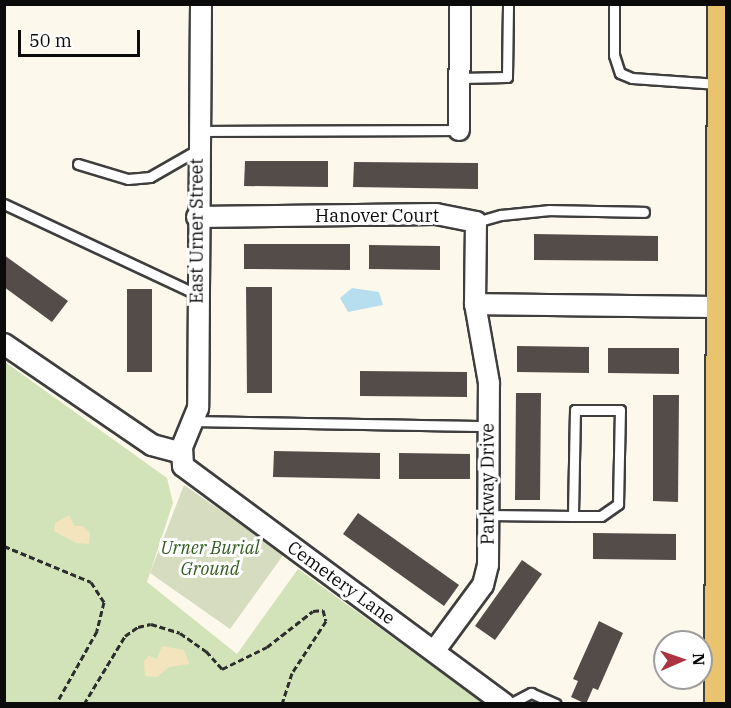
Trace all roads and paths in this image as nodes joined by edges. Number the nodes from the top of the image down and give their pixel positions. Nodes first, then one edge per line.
1 (201, 4) edge
2 (460, 4) edge
3 (508, 4) edge
4 (614, 4) edge
5 (723, 4) edge
6 (460, 78) junction
7 (723, 84) junction
8 (459, 130) joint
9 (197, 141) junction
10 (78, 164) dead end
11 (4, 204) edge
12 (644, 212) dead end
13 (197, 217) junction
14 (476, 222) junction
15 (198, 295) junction
16 (475, 304) junction
17 (725, 307) edge
18 (4, 344) edge
19 (195, 421) junction
20 (488, 426) junction
21 (181, 453) junction
22 (488, 515) junction
23 (573, 516) junction
24 (4, 546) edge
25 (435, 651) junction
26 (56, 704) edge
27 (84, 704) edge
28 (282, 704) edge
29 (505, 704) edge
30 (510, 704) edge
31 (556, 704) edge
32 (720, 704) edge

1 - 9 street, East Urner Street
2 - 6 street
3 - 6 lane
4 - 7 lane
5 - 7 main road
6 - 8 street
7 - 17 main road
8 - 9 lane
9 - 10 lane
9 - 13 street, East Urner Street
11 - 15 lane
12 - 14 lane
13 - 14 street, Hanover Court
13 - 15 street, East Urner Street
14 - 16 street
15 - 19 street, East Urner Street
16 - 17 street
16 - 20 street, Parkway Drive
17 - 32 main road
18 - 21 street
19 - 20 lane
19 - 21 street, East Urner Street
20 - 22 street, Parkway Drive
21 - 25 street, Cemetery Lane
22 - 23 lane
22 - 25 street, Parkway Drive
23 - 23 lane
24 - 26 path
25 - 29 street, Cemetery Lane
27 - 28 path
30 - 31 lane

